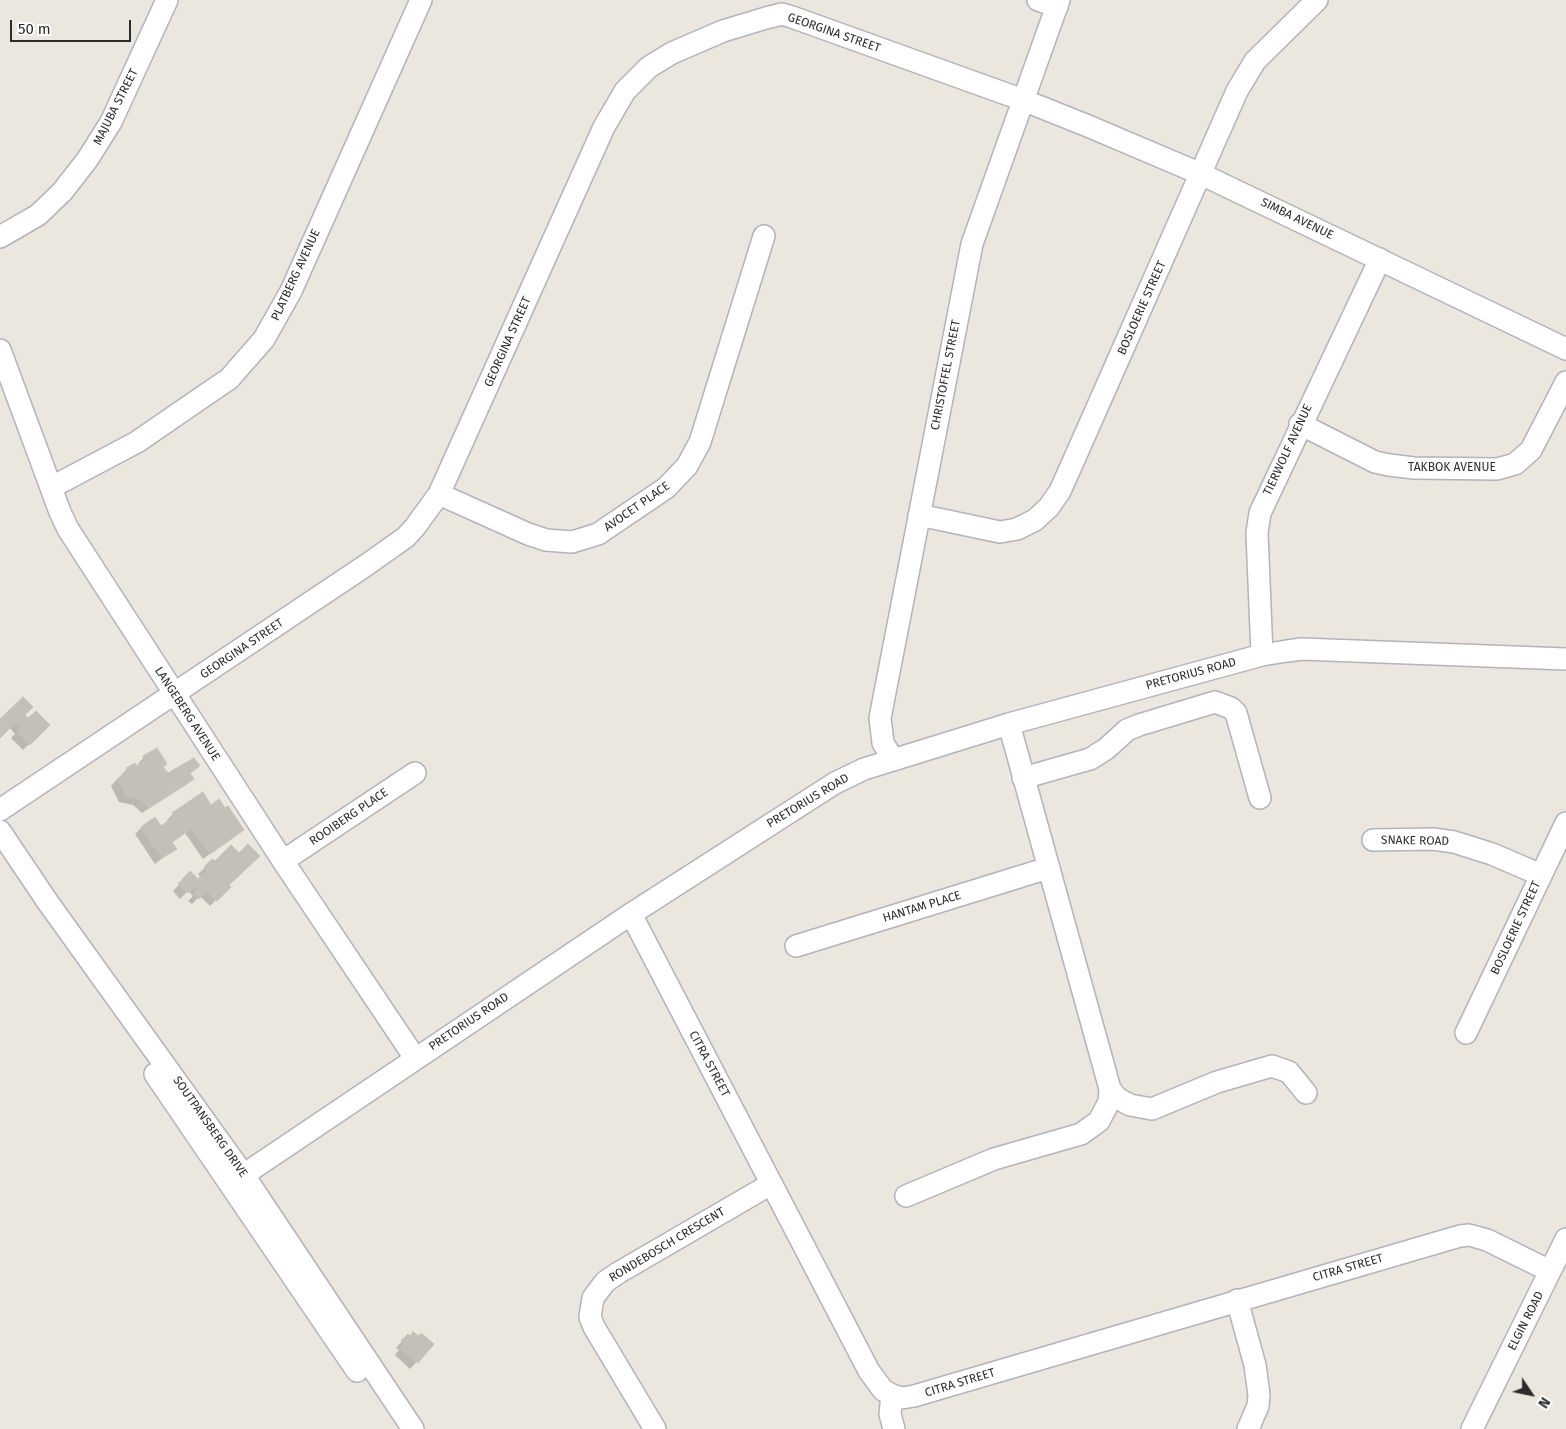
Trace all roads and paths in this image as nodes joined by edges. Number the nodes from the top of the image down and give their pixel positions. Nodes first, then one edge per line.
1 (167, 0) edge
2 (421, 0) edge
3 (1317, 0) edge
4 (1051, 2) edge
5 (784, 7) edge
6 (1023, 100) junction
7 (1201, 174) junction
8 (764, 236) dead end
9 (0, 237) edge
10 (1380, 259) junction
11 (1566, 349) edge
12 (0, 350) edge
13 (1566, 382) edge
14 (1300, 424) junction
15 (52, 487) junction
16 (439, 494) junction
17 (919, 515) junction
18 (1262, 655) junction
19 (1566, 659) edge
20 (175, 695) junction
21 (1009, 724) junction
22 (893, 759) junction
23 (415, 773) dead end
24 (1023, 778) junction
25 (0, 789) edge
26 (26, 794) junction
27 (1260, 798) dead end
28 (0, 810) edge
29 (1566, 822) edge
30 (0, 830) edge
31 (1373, 840) dead end
32 (0, 853) edge
33 (283, 861) junction
34 (1048, 868) junction
35 (1541, 875) junction
36 (630, 914) junction
37 (796, 946) dead end
38 (1466, 1033) dead end
39 (415, 1058) junction
40 (1110, 1090) junction
41 (1306, 1093) dead end
42 (236, 1179) junction
43 (771, 1184) junction
44 (906, 1196) dead end
45 (1566, 1240) edge
46 (1550, 1272) junction
47 (1237, 1300) junction
48 (343, 1340) junction
49 (892, 1395) junction
50 (400, 1429) edge
51 (413, 1429) edge
52 (655, 1429) edge
53 (894, 1429) edge
54 (1248, 1429) edge
55 (1472, 1429) edge

1 - 9 street, MAJUBA STREET
2 - 15 street, PLATBERG AVENUE
3 - 7 street, BOSLOERIE STREET
4 - 6 street, CHRISTOFFEL STREET
5 - 6 street, GEORGINA STREET
5 - 16 street, GEORGINA STREET
6 - 7 street, SIMBA AVENUE
6 - 17 street, CHRISTOFFEL STREET
7 - 10 street, SIMBA AVENUE
7 - 17 street, BOSLOERIE STREET
8 - 16 street, AVOCET PLACE
10 - 11 street, SIMBA AVENUE
10 - 14 street, TIERWOLF AVENUE
12 - 15 street, LANGEBERG AVENUE
13 - 14 street, TAKBOK AVENUE
14 - 18 street, TIERWOLF AVENUE
15 - 20 street, LANGEBERG AVENUE
16 - 20 street, GEORGINA STREET
17 - 22 street, CHRISTOFFEL STREET
18 - 19 street, PRETORIUS ROAD
18 - 21 street, PRETORIUS ROAD
20 - 26 street, GEORGINA STREET
20 - 33 street, LANGEBERG AVENUE
21 - 22 street, PRETORIUS ROAD
21 - 24 street
22 - 36 street, PRETORIUS ROAD
23 - 33 street, ROOIBERG PLACE
24 - 27 street
24 - 34 street
25 - 26 street
26 - 28 street, GEORGINA STREET
29 - 35 street, BOSLOERIE STREET
30 - 42 street, SOUTPANSBERG DRIVE
31 - 35 street, SNAKE ROAD
32 - 42 street, SOUTPANSBERG DRIVE
33 - 39 street, LANGEBERG AVENUE
34 - 37 street, HANTAM PLACE
34 - 40 street
35 - 38 street, BOSLOERIE STREET
36 - 39 street, PRETORIUS ROAD
36 - 43 street, CITRA STREET
39 - 42 street, PRETORIUS ROAD
40 - 41 street
40 - 44 street
42 - 48 street, SOUTPANSBERG DRIVE
43 - 49 street, CITRA STREET
43 - 52 street, RONDEBOSCH CRESCENT
45 - 46 street, ELGIN ROAD
46 - 47 street, CITRA STREET
46 - 55 street, ELGIN ROAD
47 - 49 street, CITRA STREET
47 - 54 street
48 - 50 street, SOUTPANSBERG DRIVE
48 - 51 street, SOUTPANSBERG DRIVE
49 - 53 street

